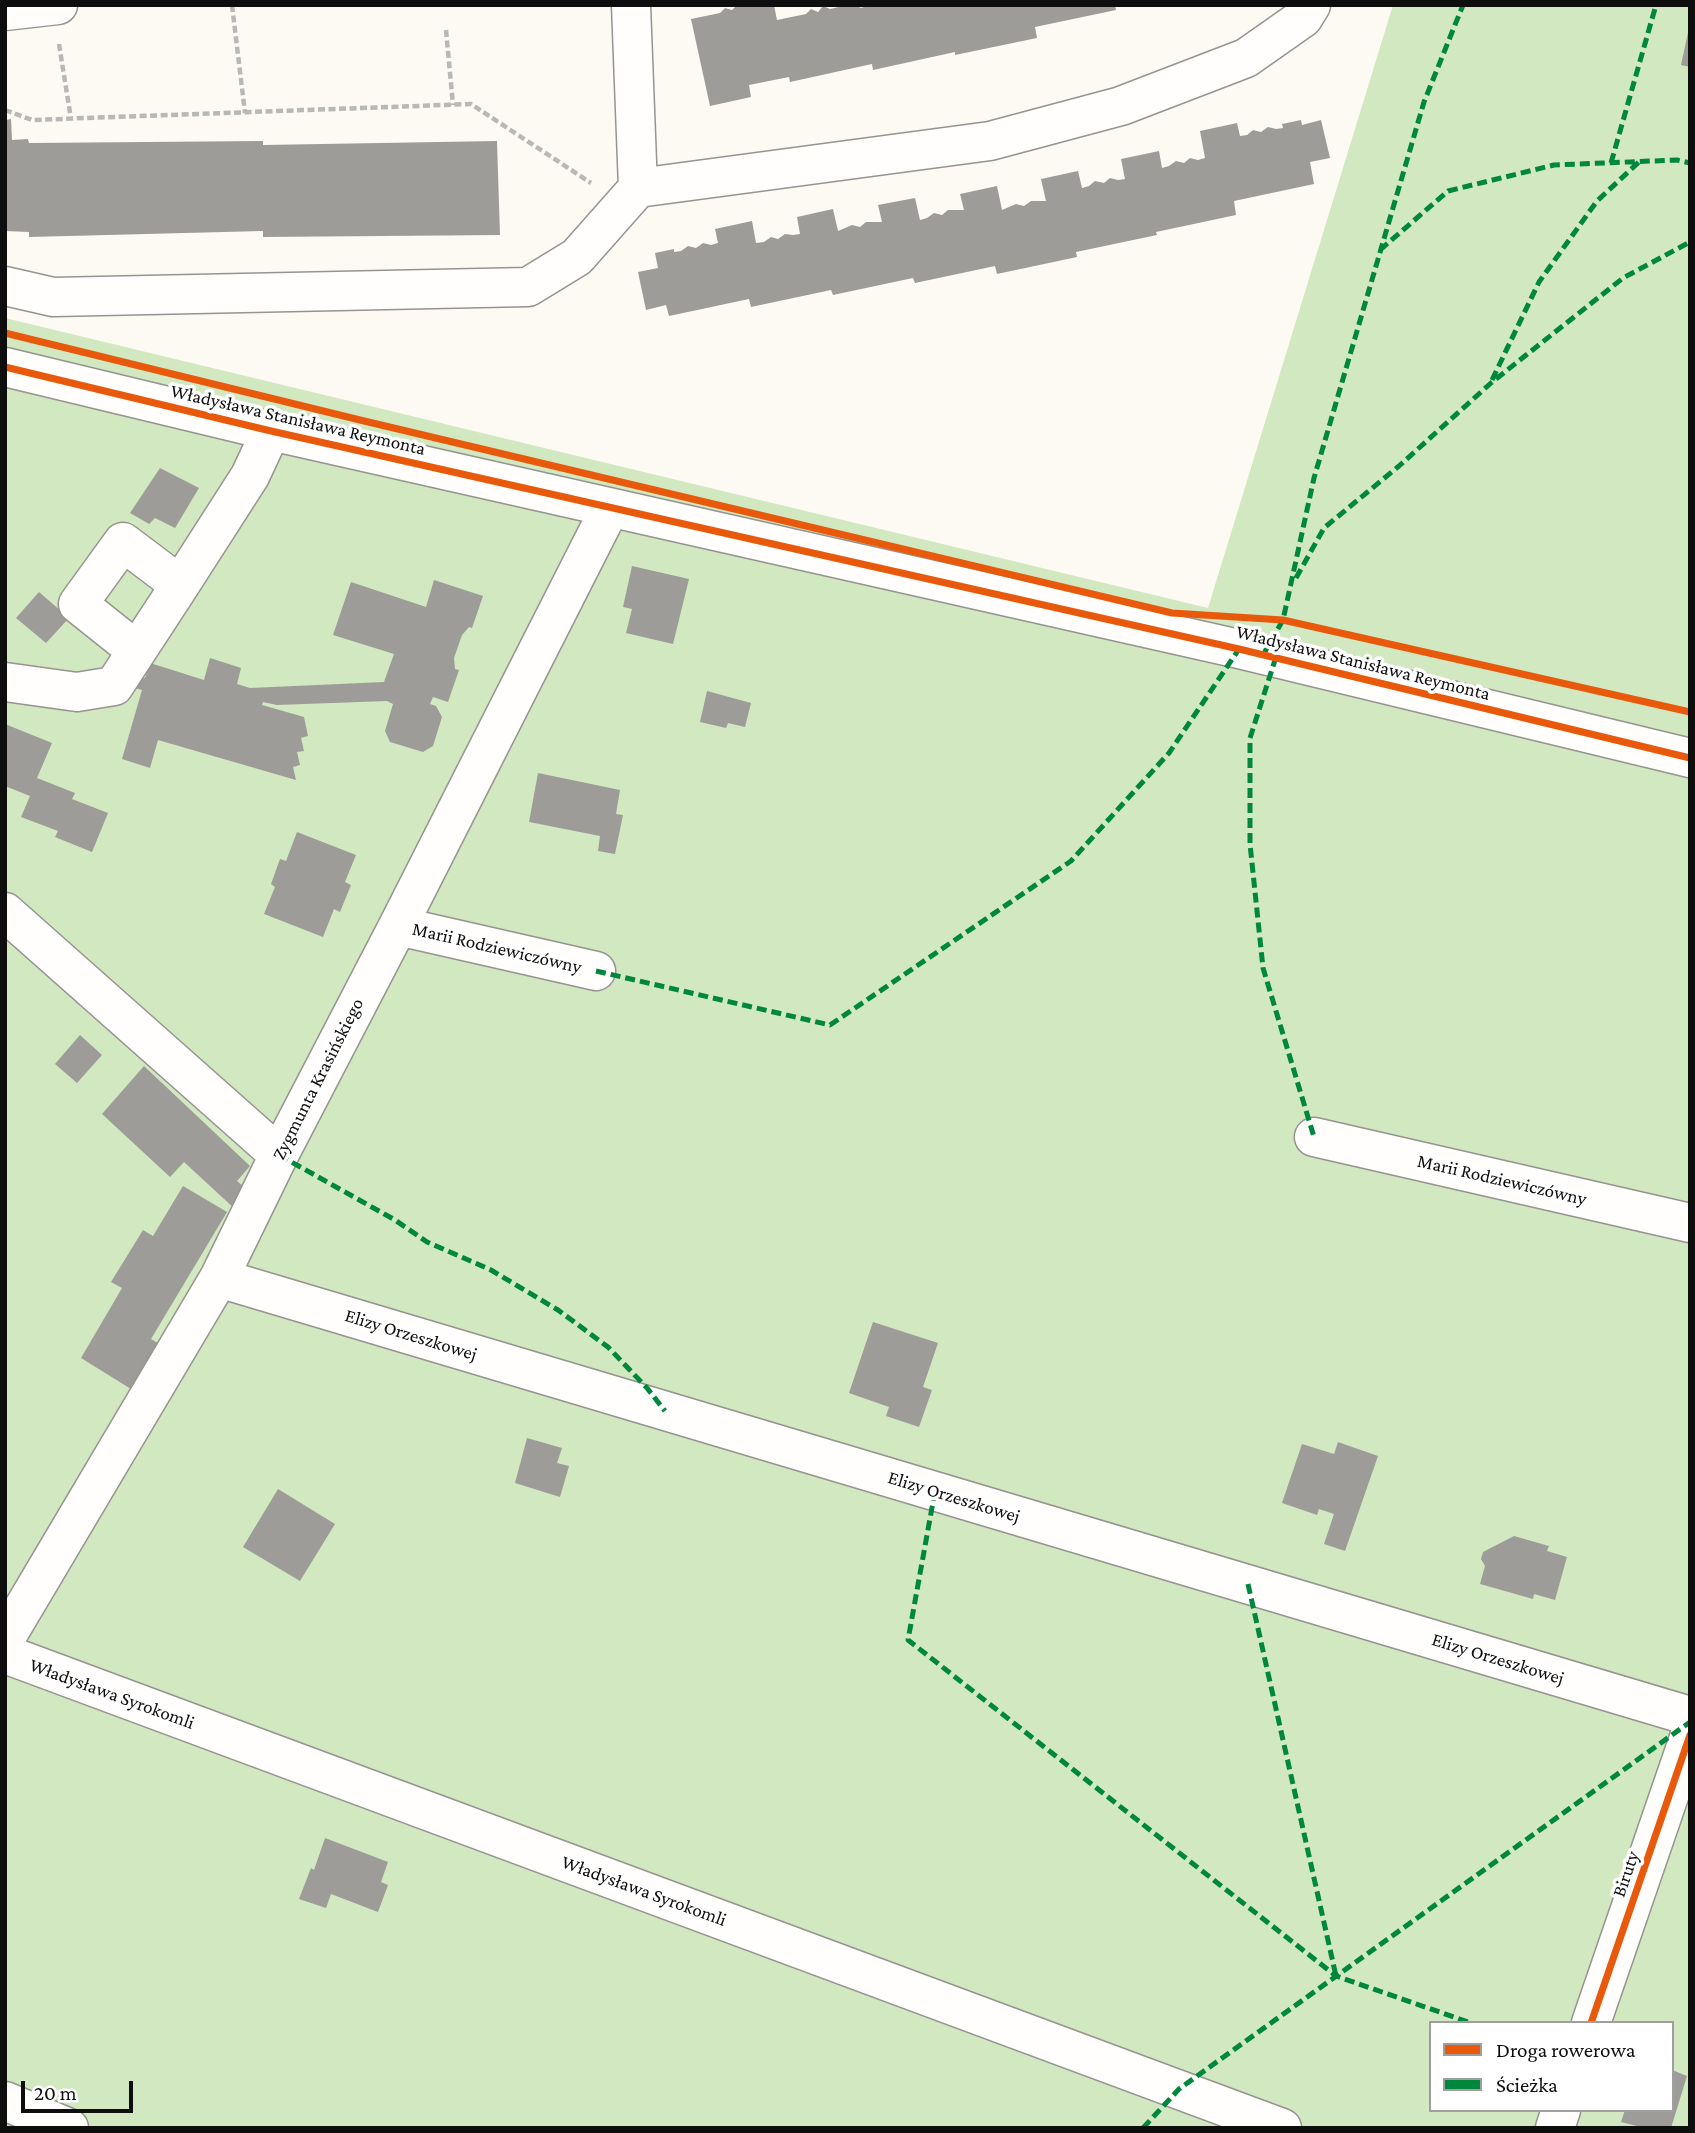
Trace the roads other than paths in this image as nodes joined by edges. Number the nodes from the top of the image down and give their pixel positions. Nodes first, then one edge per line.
1 (58, 5) edge
2 (631, 5) edge
3 (1311, 5) edge
4 (52, 6) edge
5 (5, 11) edge
6 (630, 196) junction
7 (5, 286) edge
8 (5, 367) edge
9 (271, 431) junction
10 (610, 508) junction
11 (180, 585) junction
12 (136, 651) junction
13 (5, 682) edge
14 (1690, 758) edge
15 (5, 912) edge
16 (398, 926) junction
17 (596, 971) dead end
18 (1314, 1137) dead end
19 (279, 1155) junction
20 (1690, 1223) edge
21 (219, 1278) junction
22 (5, 1639) edge
23 (5, 1654) edge
24 (1690, 1716) edge
25 (1690, 1735) edge
26 (1592, 2021) edge
27 (5, 2101) edge
28 (69, 2128) edge
29 (1282, 2128) edge

1 - 4 street
2 - 6 street
3 - 6 street
4 - 5 street
6 - 7 street
8 - 9 street, Władysława Stanisława Reymonta
9 - 10 street, Władysława Stanisława Reymonta
9 - 11 street
10 - 14 street, Władysława Stanisława Reymonta
10 - 16 street, Zygmunta Krasińskiego
11 - 12 street
11 - 12 street
12 - 13 street
15 - 19 street
16 - 17 street, Marii Rodziewiczówny
16 - 19 street, Zygmunta Krasińskiego
18 - 20 street, Marii Rodziewiczówny
19 - 21 street, Zygmunta Krasińskiego
21 - 22 street, Zygmunta Krasińskiego
21 - 24 street, Elizy Orzeszkowej
23 - 29 street, Władysława Syrokomli
25 - 26 street, Biruty
27 - 28 street

